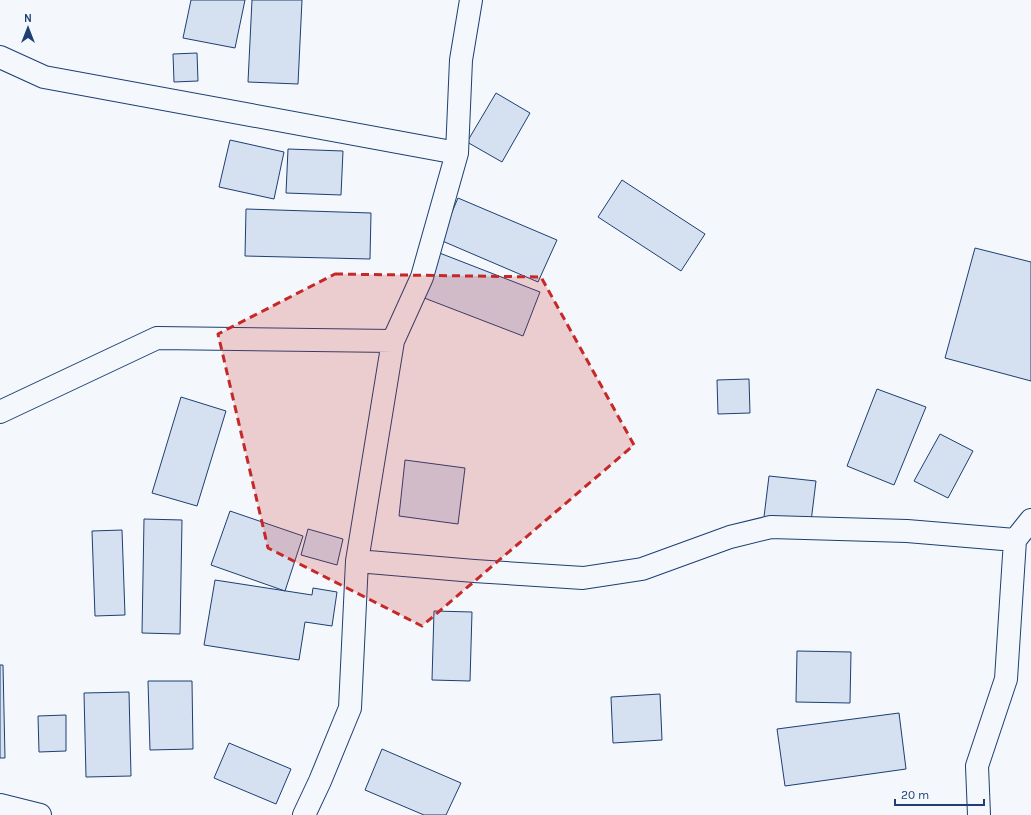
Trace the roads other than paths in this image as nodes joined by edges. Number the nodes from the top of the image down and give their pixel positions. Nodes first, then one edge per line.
1 (471, 0) edge
2 (0, 57) edge
3 (457, 153) junction
4 (393, 341) junction
5 (0, 412) edge
6 (1031, 520) edge
7 (1015, 540) junction
8 (357, 561) junction
9 (0, 805) edge
10 (40, 815) edge
11 (304, 815) edge
12 (979, 815) edge

1 - 3 street
2 - 3 street
3 - 4 street
4 - 5 street
4 - 8 street
6 - 7 street
7 - 8 street
7 - 12 street
8 - 11 street
9 - 10 street

